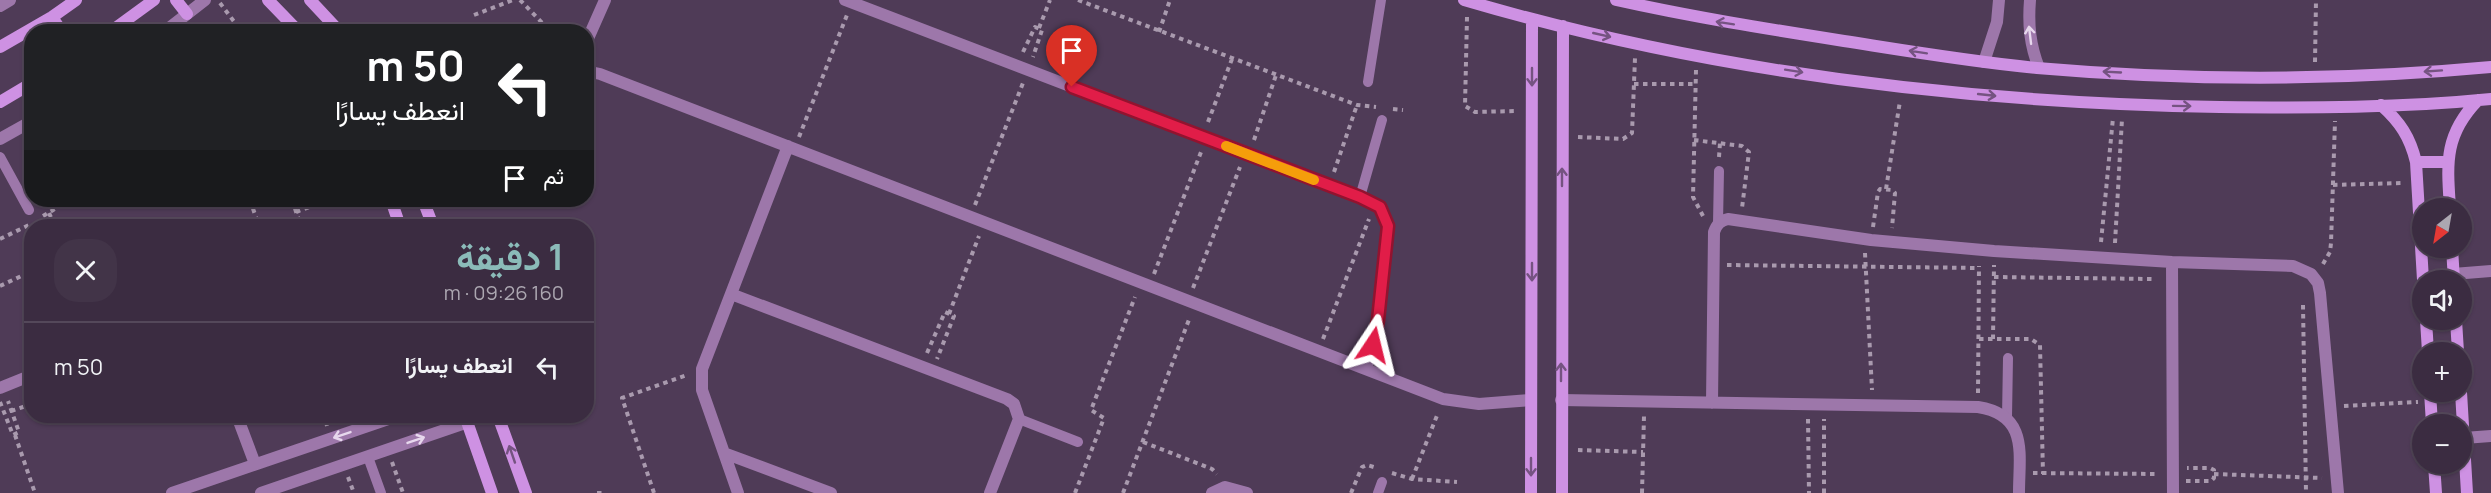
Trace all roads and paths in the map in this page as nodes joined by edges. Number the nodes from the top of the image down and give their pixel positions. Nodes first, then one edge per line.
1 (10, 0) edge
2 (76, 0) edge
3 (154, 0) edge
4 (176, 0) edge
5 (205, 0) edge
6 (218, 0) edge
7 (268, 0) edge
8 (310, 0) edge
9 (513, 0) edge
10 (520, 0) edge
11 (605, 0) edge
12 (1050, 0) edge
13 (1078, 0) edge
14 (1170, 0) edge
15 (1381, 0) edge
16 (1466, 0) edge
17 (1616, 0) edge
18 (1999, 0) edge
19 (2030, 0) edge
20 (2316, 0) edge
21 (848, 1) edge
22 (0, 6) edge
23 (187, 14) junction
24 (474, 15) dead end
25 (52, 17) junction
26 (1532, 19) junction
27 (40, 24) edge
28 (57, 24) edge
29 (121, 24) edge
30 (174, 24) edge
31 (236, 24) edge
32 (291, 24) edge
33 (332, 24) edge
34 (543, 24) edge
35 (594, 25) edge
36 (1563, 26) junction
37 (1039, 28) junction
38 (1159, 32) junction
39 (24, 33) edge
40 (1635, 43) junction
41 (0, 47) edge
42 (1696, 55) junction
43 (1232, 59) junction
44 (1984, 62) junction
45 (2491, 67) edge
46 (1023, 68) junction
47 (2039, 68) junction
48 (594, 73) edge
49 (1276, 75) junction
50 (2314, 76) junction
51 (1368, 82) dead end
52 (1634, 84) junction
53 (1695, 84) junction
54 (1903, 87) junction
55 (24, 88) edge
56 (2485, 100) edge
57 (0, 102) edge
58 (2119, 104) junction
59 (1357, 105) junction
60 (2381, 105) junction
61 (2335, 107) junction
62 (1403, 110) dead end
63 (1532, 111) junction
64 (1382, 120) dead end
65 (24, 126) edge
66 (1204, 137) junction
67 (1562, 137) junction
68 (0, 139) edge
69 (791, 147) junction
70 (1247, 154) junction
71 (0, 157) edge
72 (2416, 162) junction
73 (2447, 162) junction
74 (1719, 171) dead end
75 (2417, 182) junction
76 (1329, 185) junction
77 (2333, 185) junction
78 (1886, 189) junction
79 (1360, 197) junction
80 (2449, 198) edge
81 (24, 201) edge
82 (1375, 204) junction
83 (27, 207) edge
84 (294, 207) edge
85 (310, 207) edge
86 (29, 210) dead end
87 (296, 212) junction
88 (49, 213) dead end
89 (970, 217) junction
90 (52, 219) edge
91 (298, 219) edge
92 (985, 222) junction
93 (1717, 225) junction
94 (1868, 239) junction
95 (1891, 242) junction
96 (1980, 250) junction
97 (1994, 251) junction
98 (2099, 258) junction
99 (2114, 259) junction
100 (2172, 262) junction
101 (1714, 265) junction
102 (1866, 267) junction
103 (1979, 268) junction
104 (2422, 270) edge
105 (2491, 271) edge
106 (2311, 274) junction
107 (2472, 274) edge
108 (24, 275) edge
109 (1145, 284) junction
110 (0, 286) edge
111 (731, 294) junction
112 (1192, 302) junction
113 (2303, 303) dead end
114 (949, 314) junction
115 (1979, 339) junction
116 (1994, 339) junction
117 (1318, 351) junction
118 (2008, 358) dead end
119 (927, 368) junction
120 (702, 369) junction
121 (1366, 369) junction
122 (24, 378) edge
123 (1, 387) edge
124 (2412, 398) edge
125 (1443, 399) junction
126 (0, 400) edge
127 (1531, 400) junction
128 (1561, 400) junction
129 (1645, 401) junction
130 (1712, 403) junction
131 (1808, 404) junction
132 (1824, 404) junction
133 (1872, 405) junction
134 (24, 407) edge
135 (1978, 407) junction
136 (2330, 407) junction
137 (11, 411) junction
138 (2007, 417) junction
139 (1019, 419) junction
140 (240, 423) edge
141 (376, 423) edge
142 (457, 423) edge
143 (468, 423) edge
144 (501, 423) edge
145 (15, 435) junction
146 (2491, 436) edge
147 (2472, 437) edge
148 (1078, 442) dead end
149 (1143, 442) junction
150 (1561, 449) junction
151 (388, 450) junction
152 (1643, 452) junction
153 (724, 453) junction
154 (368, 457) junction
155 (255, 464) junction
156 (2019, 473) junction
157 (2043, 474) junction
158 (2214, 474) junction
159 (2435, 474) edge
160 (2466, 474) edge
161 (2305, 477) junction
162 (2337, 478) junction
163 (1412, 479) dead end
164 (2174, 479) edge
165 (1225, 487) junction
166 (35, 493) edge
167 (172, 493) edge
168 (261, 493) edge
169 (381, 493) edge
170 (403, 493) edge
171 (492, 493) edge
172 (526, 493) edge
173 (597, 493) edge
174 (604, 493) edge
175 (654, 493) edge
176 (738, 493) edge
177 (831, 493) edge
178 (990, 493) edge
179 (1075, 493) edge
180 (1123, 493) edge
181 (1212, 493) edge
182 (1247, 493) edge
183 (1531, 493) edge
184 (1562, 493) edge
185 (1642, 493) edge
186 (1809, 493) edge
187 (1824, 493) edge
188 (2019, 493) edge
189 (2306, 493) edge
190 (2338, 493) edge
191 (2436, 493) edge
192 (2467, 493) edge

1 - 22 street
2 - 25 street
3 - 29 street
4 - 23 street
5 - 23 street
6 - 31 path
7 - 32 street
8 - 33 street
9 - 24 path
10 - 34 path
11 - 35 street
12 - 37 path
13 - 38 path
14 - 38 path
15 - 51 lane
16 - 26 street
16 - 63 path
44 -> 17 street
18 - 44 street
47 -> 19 street
20 - 50 path
21 - 46 street
21 - 69 path
23 - 30 street
25 - 27 street
25 - 28 street
26 - 36 street
26 -> 63 street
36 -> 40 street
36 - 67 street
37 - 46 path
37 - 46 path
38 - 43 path
39 - 41 street
40 - 42 street
40 - 52 path
42 - 53 path
42 -> 54 street
43 - 49 path
43 - 66 path
44 - 47 street
45 -> 50 street
46 - 66 street
46 - 89 path
50 -> 47 street
48 - 69 street
49 - 59 path
49 - 70 path
52 - 53 path
52 - 67 path
53 - 93 path
54 -> 58 street
54 - 78 path
55 - 57 street
56 - 60 street
56 - 73 street
58 -> 61 street
58 - 98 path
58 - 99 path
59 - 62 path
59 - 76 path
60 - 61 street
60 - 72 street
61 - 77 path
63 -> 127 street
64 - 79 lane
65 - 68 street
66 - 70 street
66 - 109 path
128 -> 67 street
69 - 89 street
69 - 111 street
70 - 76 street
70 - 112 path
71 - 81 lane
72 - 73 street
72 - 75 street
73 - 80 street
74 - 93 lane
75 - 77 path
75 - 104 street
76 - 79 street
77 - 106 path
78 - 94 path
78 - 95 path
79 - 82 street
82 - 117 path
82 - 121 street
83 - 86 lane
84 - 87 path
85 - 87 path
87 - 91 path
88 - 90 path
89 - 92 street
92 - 109 street
92 - 114 path
93 - 94 street
93 - 101 street
94 - 95 street
94 - 102 path
95 - 96 street
96 - 97 street
96 - 103 path
97 - 98 street
97 - 116 path
98 - 99 street
99 - 100 street
100 - 106 street
100 - 164 street
101 - 102 path
101 - 130 street
102 - 103 path
102 - 133 path
103 - 115 path
105 - 107 street
106 - 136 street
108 - 110 path
109 - 112 street
109 - 179 path
111 - 119 street
111 - 120 street
112 - 117 street
112 - 149 path
113 - 161 path
114 - 119 path
114 - 119 path
115 - 116 path
115 - 135 path
116 - 157 path
117 - 121 street
118 - 138 lane
119 - 139 street
120 - 153 street
120 - 175 path
121 - 125 street
122 - 123 street
123 - 137 path
124 - 136 path
125 - 127 street
125 - 163 path
126 - 145 path
127 -> 183 street
128 - 129 street
128 - 150 street
129 - 130 street
129 - 152 path
130 - 131 street
131 - 132 street
131 - 186 path
132 - 133 street
132 - 187 path
133 - 135 street
134 - 137 path
135 - 138 street
136 - 162 street
137 - 145 path
138 - 156 street
139 - 148 lane
139 - 178 street
140 - 155 street
141 -> 155 street
151 -> 142 street
143 - 171 street
172 -> 144 street
145 - 166 path
146 - 147 street
149 - 165 path
149 - 180 path
150 - 152 path
150 - 184 street
151 - 154 street
151 - 170 path
152 - 185 path
153 - 176 street
153 - 177 street
154 - 168 street
154 - 169 lane
155 - 167 street
156 - 157 path
156 - 188 street
157 - 164 path
158 - 161 path
158 - 164 path
158 - 164 path
159 - 191 street
160 - 192 street
161 - 162 path
161 - 189 path
162 - 190 street
165 - 181 street
165 - 182 street
173 - 174 path

